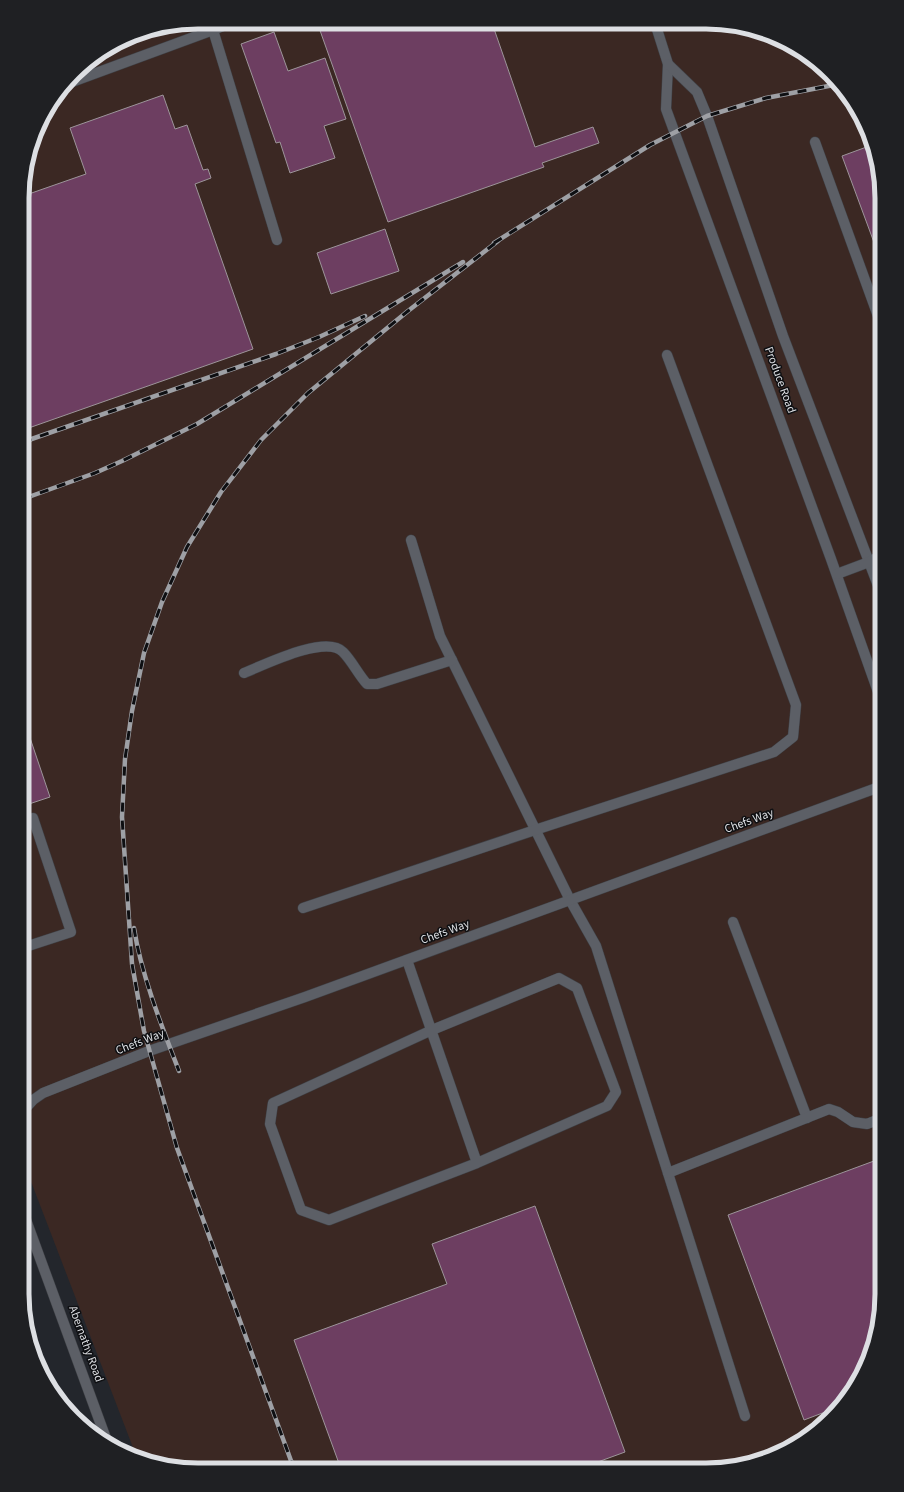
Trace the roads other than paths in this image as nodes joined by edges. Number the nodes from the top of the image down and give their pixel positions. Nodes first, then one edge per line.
1 (204, 29) edge
2 (212, 29) edge
3 (657, 29) edge
4 (668, 64) junction
5 (79, 79) edge
6 (816, 142) dead end
7 (277, 240) dead end
8 (875, 307) edge
9 (667, 355) dead end
10 (411, 540) dead end
11 (875, 559) edge
12 (869, 562) junction
13 (837, 574) junction
14 (875, 578) edge
15 (452, 660) junction
16 (244, 673) dead end
17 (875, 683) edge
18 (875, 789) edge
19 (33, 818) dead end
20 (536, 830) junction
21 (570, 900) junction
22 (302, 908) dead end
23 (733, 922) dead end
24 (29, 946) edge
25 (407, 960) junction
26 (432, 1030) junction
27 (29, 1105) edge
28 (807, 1118) junction
29 (875, 1121) edge
30 (478, 1163) junction
31 (668, 1173) junction
32 (29, 1229) edge
33 (745, 1416) dead end
34 (104, 1434) edge

1 - 5 street
2 - 7 street
3 - 4 street, Produce Road
4 - 12 street, Produce Road
4 - 13 street, Produce Road
6 - 8 street
9 - 20 street
10 - 15 street
11 - 12 street
12 - 13 street
12 - 14 street, Produce Road
13 - 17 street, Produce Road
15 - 16 street
15 - 20 street
18 - 21 street, Chefs Way
19 - 24 street
20 - 21 street
20 - 22 street
21 - 25 street, Chefs Way
21 - 31 street
23 - 28 street
25 - 26 street
25 - 27 street, Chefs Way
26 - 30 street
26 - 30 street
26 - 30 street
28 - 29 street
28 - 31 street
31 - 33 street
32 - 34 street, Abernathy Road

